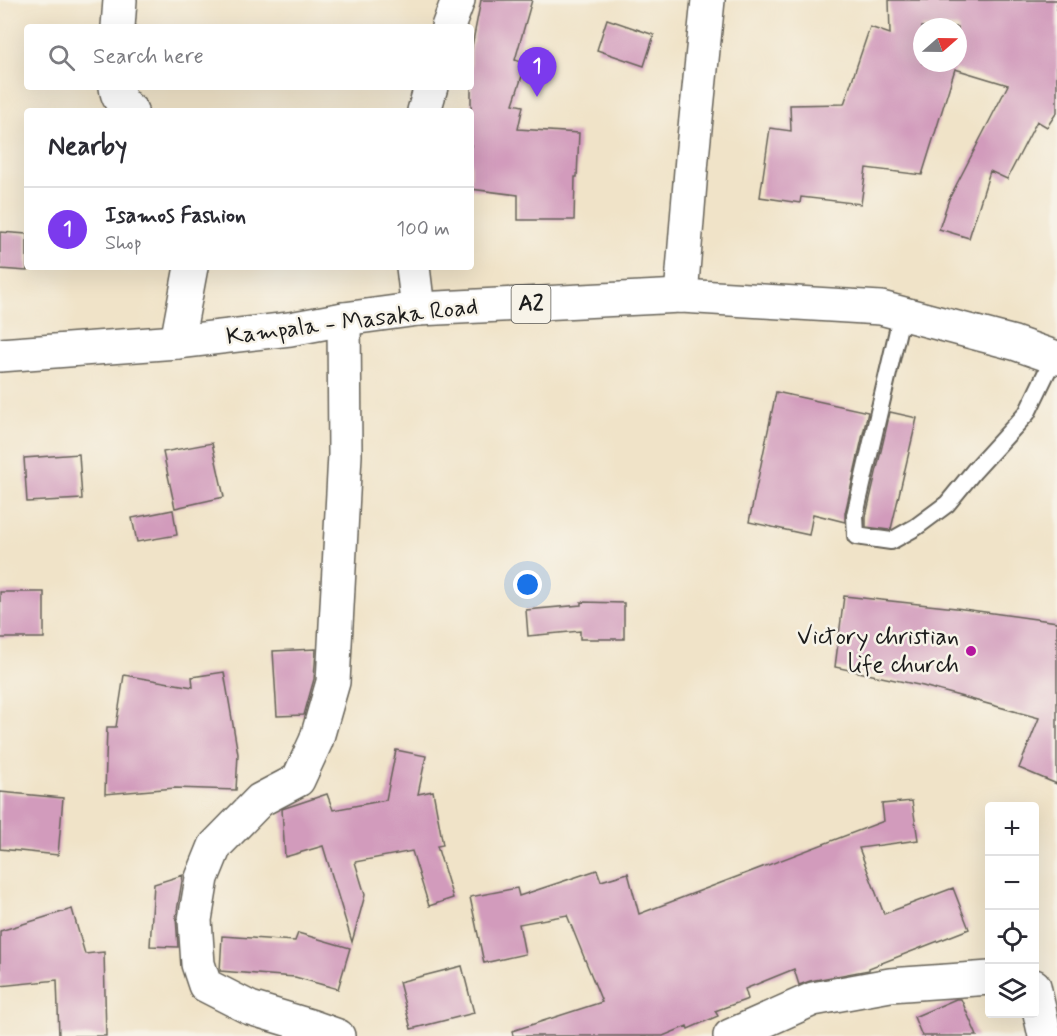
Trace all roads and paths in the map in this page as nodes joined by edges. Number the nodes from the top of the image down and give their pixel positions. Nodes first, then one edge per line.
1 (120, 0) edge
2 (458, 0) edge
3 (708, 0) edge
4 (118, 24) edge
5 (449, 24) edge
6 (116, 90) edge
7 (430, 90) edge
8 (126, 108) edge
9 (425, 108) edge
10 (190, 270) edge
11 (413, 270) edge
12 (681, 296) junction
13 (418, 309) junction
14 (902, 313) junction
15 (344, 319) junction
16 (177, 342) junction
17 (0, 355) edge
18 (1056, 357) edge
19 (1057, 974) edge
20 (1039, 975) edge
21 (985, 978) edge
22 (1039, 1004) edge
23 (338, 1036) edge
24 (730, 1036) edge
25 (1046, 1036) edge

1 - 4 street
2 - 5 street
3 - 12 street
6 - 8 street
7 - 9 street
10 - 16 street
11 - 13 street
12 - 13 street, Kampala - Masaka Road / A2
12 - 14 street, Kampala - Masaka Road / A2
13 - 15 street, Kampala - Masaka Road / A2
14 - 18 street, Kampala - Masaka Road / A2
14 - 18 lane
15 - 16 street, Kampala - Masaka Road / A2
15 - 23 street
16 - 17 street, Kampala - Masaka Road / A2
19 - 20 street
21 - 24 street
22 - 25 street

